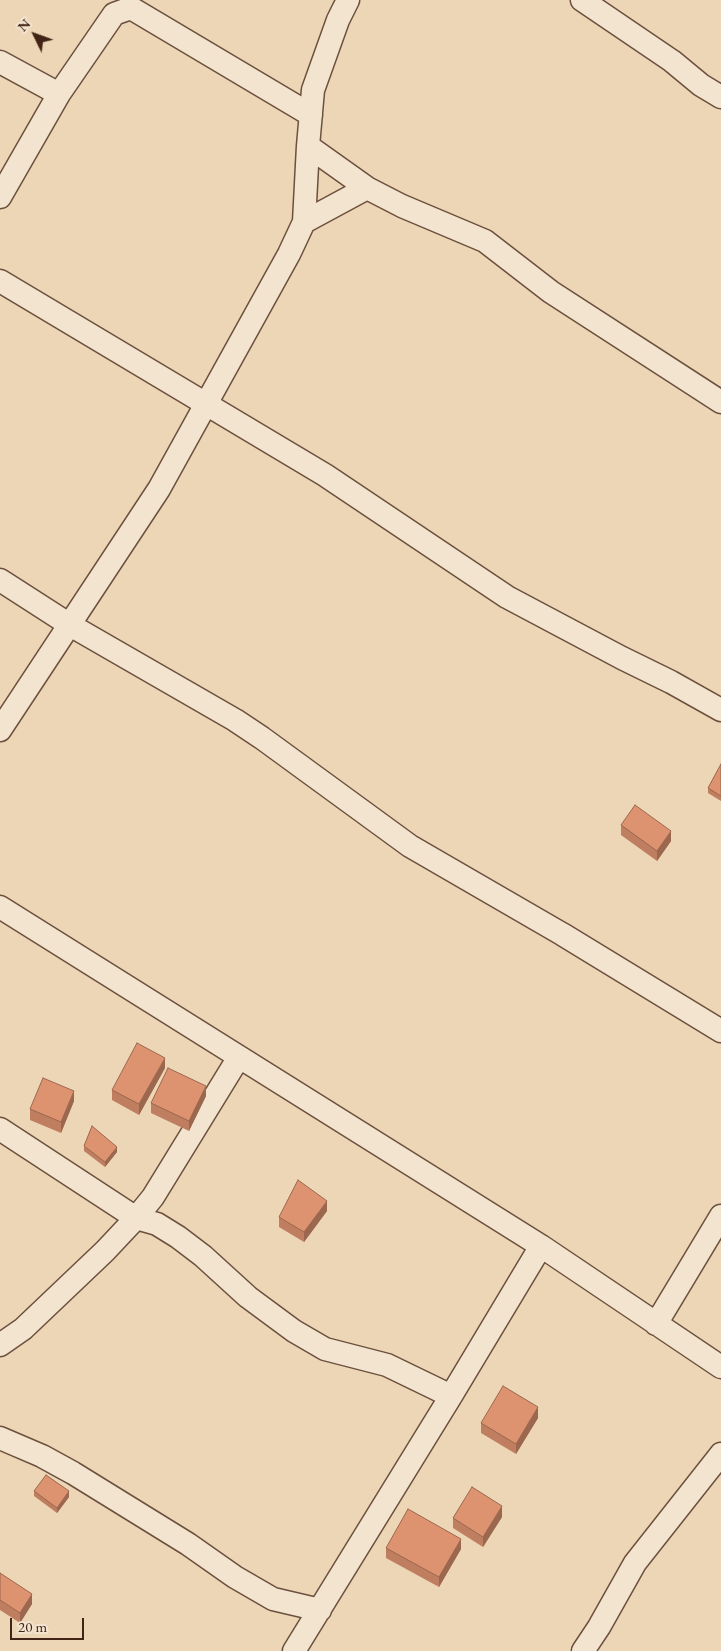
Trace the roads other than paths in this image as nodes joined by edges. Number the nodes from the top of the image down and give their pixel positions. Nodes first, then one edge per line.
1 (348, 0) edge
2 (582, 0) edge
3 (0, 62) edge
4 (59, 94) junction
5 (721, 97) edge
6 (311, 115) junction
7 (308, 146) junction
8 (367, 188) junction
9 (0, 197) edge
10 (304, 222) junction
11 (0, 281) edge
12 (721, 402) edge
13 (205, 405) junction
14 (0, 580) edge
15 (70, 625) junction
16 (721, 710) edge
17 (0, 730) edge
18 (0, 907) edge
19 (721, 1031) edge
20 (239, 1058) junction
21 (0, 1129) edge
22 (721, 1216) edge
23 (136, 1218) junction
24 (541, 1246) junction
25 (656, 1324) junction
26 (0, 1345) edge
27 (721, 1367) edge
28 (451, 1396) junction
29 (0, 1438) edge
30 (721, 1454) edge
31 (320, 1610) junction
32 (294, 1651) edge
33 (583, 1651) edge

1 - 6 street
2 - 5 street
3 - 4 street
4 - 6 street
4 - 9 street
6 - 7 street
7 - 8 street
7 - 10 street
8 - 10 street
8 - 12 street
10 - 13 street
11 - 13 street
13 - 15 street
13 - 16 street
14 - 15 street
15 - 17 street
15 - 19 street
18 - 20 street
20 - 23 street
20 - 24 street
21 - 23 street
22 - 25 street
23 - 26 street
23 - 28 street
24 - 25 street
24 - 28 street
25 - 27 street
28 - 31 street
29 - 31 street
30 - 33 street
31 - 32 street

